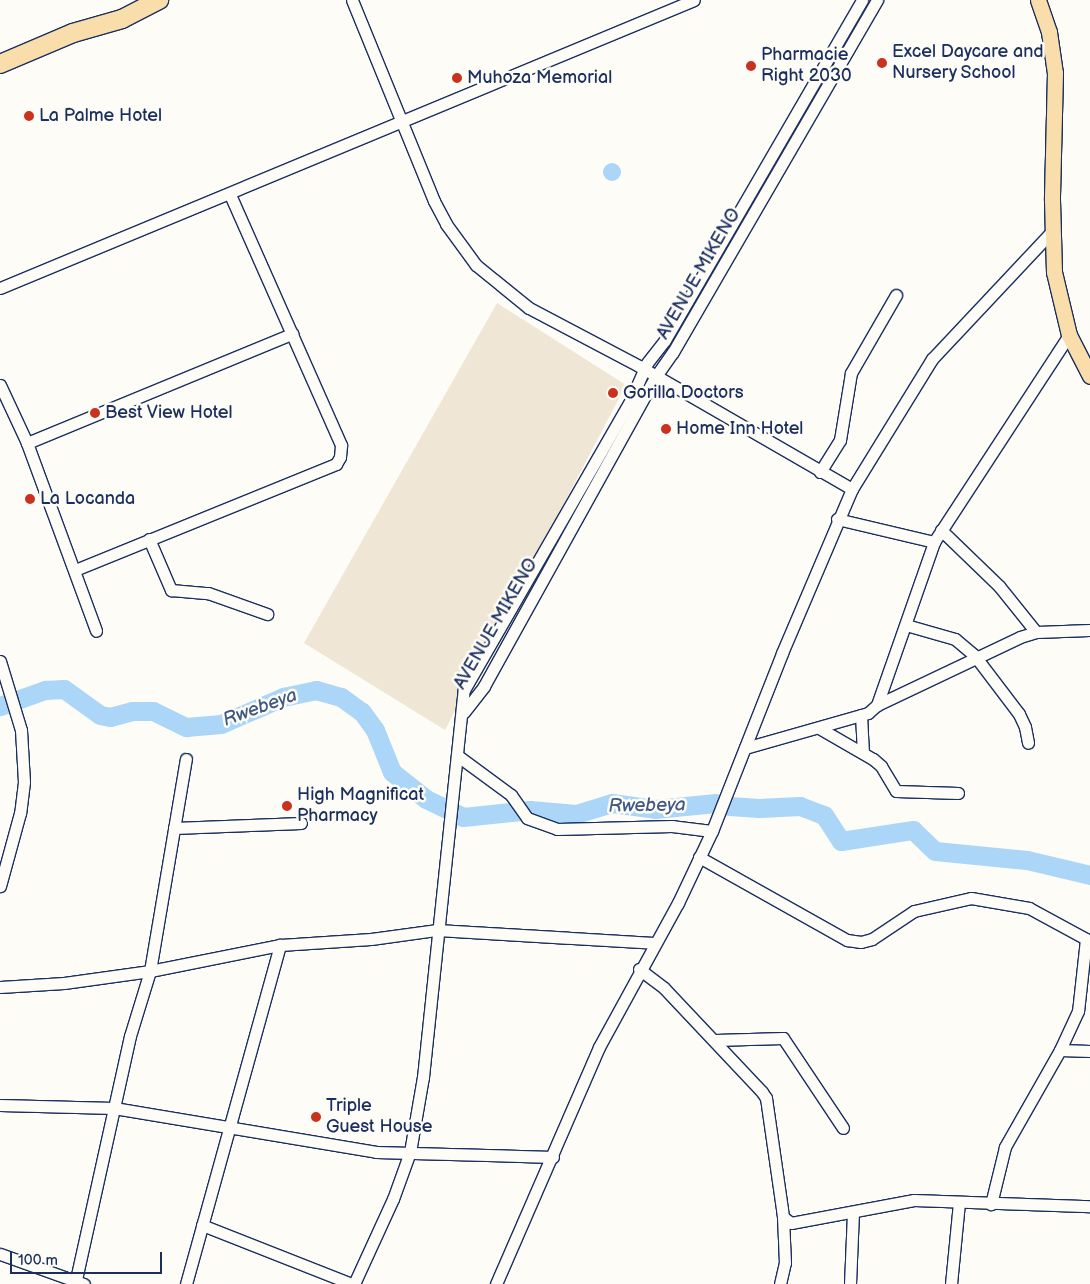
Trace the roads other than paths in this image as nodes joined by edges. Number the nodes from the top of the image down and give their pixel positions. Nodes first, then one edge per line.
1 (159, 0) edge
2 (352, 0) edge
3 (694, 0) edge
4 (862, 0) edge
5 (877, 0) edge
6 (1038, 0) edge
7 (0, 64) edge
8 (403, 121) junction
9 (230, 194) junction
10 (1052, 231) junction
11 (0, 288) edge
12 (896, 295) dead end
13 (292, 334) junction
14 (1069, 335) junction
15 (644, 370) junction
16 (656, 376) junction
17 (1090, 376) edge
18 (0, 385) edge
19 (27, 443) junction
20 (820, 472) junction
21 (852, 489) junction
22 (837, 519) junction
23 (941, 530) junction
24 (149, 539) junction
25 (934, 542) junction
26 (75, 570) junction
27 (267, 614) dead end
28 (906, 625) junction
29 (1090, 630) edge
30 (96, 631) dead end
31 (1036, 632) junction
32 (975, 656) junction
33 (0, 661) edge
34 (877, 705) junction
35 (464, 712) junction
36 (861, 715) junction
37 (819, 728) junction
38 (1028, 743) dead end
39 (745, 748) junction
40 (863, 752) junction
41 (458, 756) junction
42 (186, 759) dead end
43 (958, 793) dead end
44 (301, 823) dead end
45 (174, 828) junction
46 (712, 830) junction
47 (699, 857) junction
48 (0, 886) edge
49 (437, 930) junction
50 (1088, 939) edge
51 (654, 943) junction
52 (280, 945) junction
53 (639, 969) junction
54 (150, 971) junction
55 (0, 987) edge
56 (715, 1040) junction
57 (1060, 1050) junction
58 (1090, 1051) edge
59 (0, 1105) edge
60 (114, 1108) junction
61 (230, 1127) junction
62 (843, 1128) dead end
63 (410, 1152) junction
64 (553, 1157) junction
65 (959, 1202) junction
66 (991, 1204) junction
67 (1090, 1206) edge
68 (853, 1213) junction
69 (783, 1217) junction
70 (202, 1225) junction
71 (0, 1254) edge
72 (78, 1283) edge
73 (186, 1284) edge
74 (353, 1284) edge
75 (496, 1284) edge
76 (780, 1284) edge
77 (850, 1284) edge
78 (951, 1284) edge

1 - 7 highway
2 - 8 street
3 - 8 street
4 - 15 street, AVENUE MIKENO
5 - 16 street, AVENUE MIKENO
6 - 10 main road
8 - 9 street
8 - 15 street
9 - 11 street
9 - 13 street
10 - 14 main road
10 - 21 street
12 - 20 street
13 - 19 street
13 - 24 street
14 - 17 main road
14 - 23 street
15 - 16 street
15 - 35 street, AVENUE MIKENO
16 - 20 street
16 - 35 street, AVENUE MIKENO
18 - 19 street
19 - 26 street
20 - 21 street
21 - 22 street
22 - 25 street
22 - 39 street
23 - 25 street
23 - 31 street
24 - 26 street
24 - 27 street
25 - 28 street
26 - 30 street
28 - 32 street
28 - 34 street
29 - 31 street
31 - 32 street
32 - 34 street
32 - 38 street
33 - 48 street
34 - 36 street
35 - 41 street
36 - 37 street
36 - 40 street
37 - 39 street
37 - 40 street
39 - 46 street
40 - 43 street
41 - 46 street
41 - 49 street
42 - 45 street
44 - 45 street
45 - 54 street
46 - 47 street
47 - 50 street
47 - 51 street
49 - 51 street
49 - 52 street
49 - 63 street
50 - 57 street
51 - 53 street
52 - 54 street
52 - 61 street
53 - 56 street
53 - 64 street
54 - 55 street
54 - 60 street
56 - 62 street
56 - 69 street
57 - 58 street
57 - 66 street
59 - 60 street
60 - 61 street
60 - 72 street
61 - 63 street
61 - 70 street
63 - 64 street
63 - 74 street
64 - 75 street
65 - 66 street
65 - 68 street
65 - 78 street
66 - 67 street
68 - 69 street
68 - 77 street
69 - 76 street
70 - 73 street
70 - 74 street
71 - 72 street

